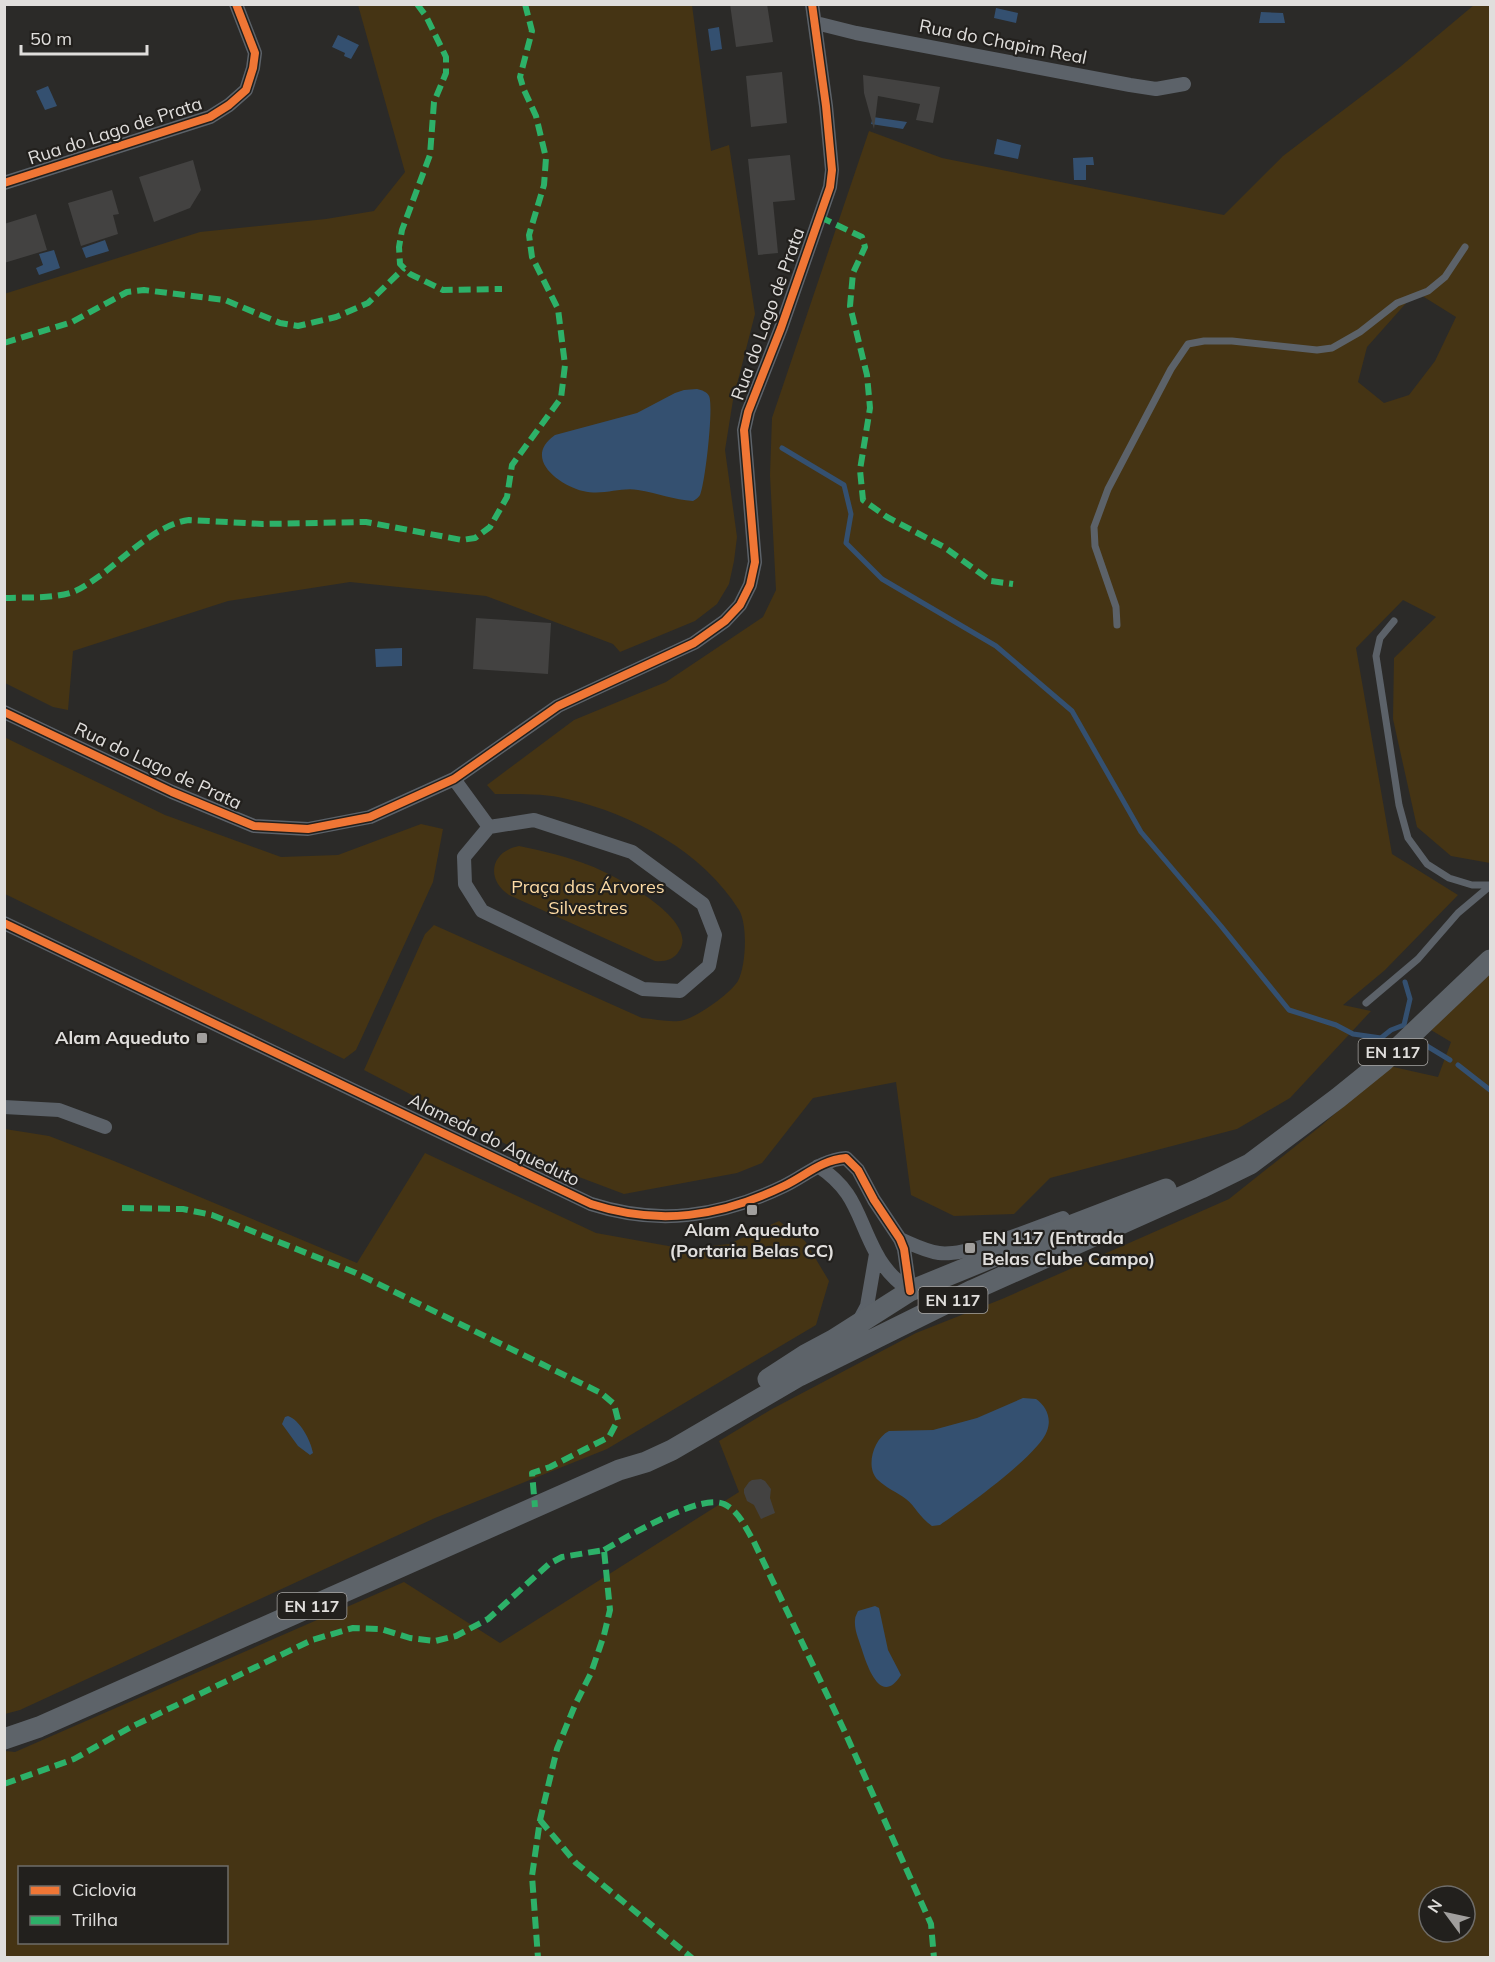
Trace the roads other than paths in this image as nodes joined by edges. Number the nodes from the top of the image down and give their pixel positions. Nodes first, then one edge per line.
1 (236, 4) edge
2 (812, 4) edge
3 (816, 23) junction
4 (1184, 84) dead end
5 (4, 183) edge
6 (1465, 247) dead end
7 (1394, 621) dead end
8 (1117, 626) dead end
9 (4, 712) edge
10 (454, 779) junction
11 (489, 827) junction
12 (1491, 886) edge
13 (4, 922) edge
14 (1491, 960) edge
15 (1366, 1003) dead end
16 (4, 1107) edge
17 (105, 1127) dead end
18 (1288, 1136) junction
19 (818, 1166) junction
20 (1114, 1209) junction
21 (900, 1239) junction
22 (876, 1254) junction
23 (910, 1291) junction
24 (956, 1299) junction
25 (858, 1323) junction
26 (799, 1376) junction
27 (619, 1470) junction
28 (4, 1739) edge

1 - 5 street, Rua do Lago de Prata
2 - 3 street, Rua do Lago de Prata
3 - 4 street, Rua do Chapim Real
3 - 10 street, Rua do Lago de Prata
6 - 8 lane
7 - 12 lane
9 - 10 street, Rua do Lago de Prata
10 - 11 street
11 - 11 street
12 - 15 lane
13 - 19 street, Alameda do Aqueduto
14 - 18 main road, EN 117
16 - 17 street
18 - 20 main road, EN 117
18 - 24 main road, EN 117
19 - 21 street, Alameda do Aqueduto
19 - 22 street
20 - 21 street
20 - 23 main road, EN 117
21 - 23 street, Alameda do Aqueduto
22 - 23 street
22 - 25 street
23 - 24 main road
23 - 25 main road, EN 117
23 - 26 main road
24 - 26 main road, EN 117
25 - 27 main road, EN 117
26 - 27 main road, EN 117
27 - 28 main road, EN 117

